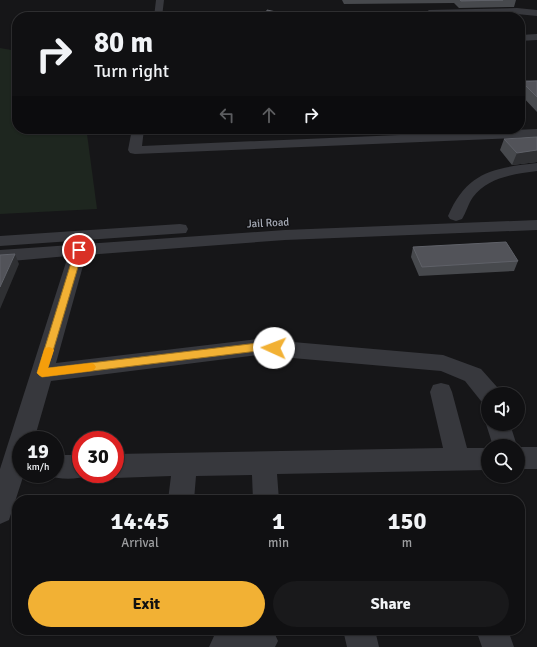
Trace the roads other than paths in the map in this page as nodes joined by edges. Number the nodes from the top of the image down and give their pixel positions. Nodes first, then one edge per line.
1 (160, 0) edge
2 (159, 12) edge
3 (473, 12) edge
4 (537, 13) edge
5 (537, 37) edge
6 (525, 38) edge
7 (525, 83) edge
8 (537, 83) edge
9 (537, 133) edge
10 (137, 134) edge
11 (508, 136) edge
12 (535, 170) edge
13 (537, 213) edge
14 (456, 216) junction
15 (537, 225) edge
16 (0, 241) edge
17 (85, 245) junction
18 (0, 256) edge
19 (42, 373) junction
20 (483, 387) edge
21 (441, 392) dead end
22 (24, 431) edge
23 (525, 458) edge
24 (537, 458) edge
25 (481, 459) edge
26 (458, 460) junction
27 (185, 464) junction
28 (264, 464) junction
29 (124, 466) edge
30 (12, 481) edge
31 (182, 495) edge
32 (266, 495) edge
33 (0, 511) edge
34 (360, 635) edge
35 (494, 635) edge
36 (262, 641) dead end
37 (225, 647) edge
38 (363, 647) edge
39 (498, 647) edge

1 - 2 street
3 - 4 street
5 - 6 street
7 - 8 street
9 - 11 street
10 - 11 street
12 - 14 street
13 - 14 street, Jail Road
14 - 17 street, Jail Road
15 - 17 street
16 - 17 street, Jail Road
17 - 18 street
17 - 19 street
19 - 20 street
19 - 22 street
21 - 26 street
23 - 24 street
25 - 26 street
26 - 28 street
27 - 28 street
27 - 29 street
27 - 31 street
28 - 32 street
30 - 33 street
34 - 38 street
35 - 39 street
36 - 37 street

